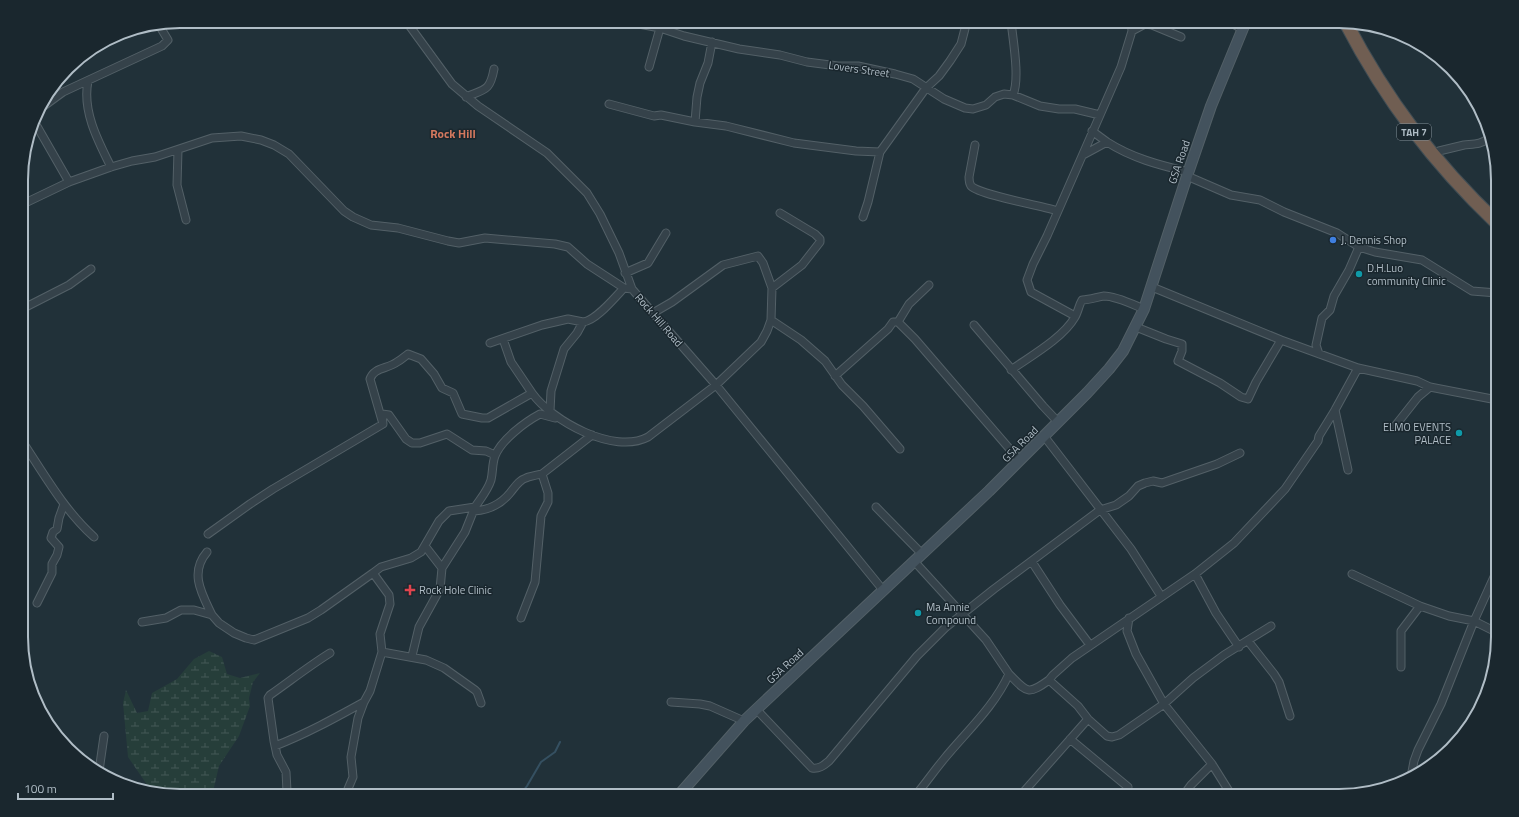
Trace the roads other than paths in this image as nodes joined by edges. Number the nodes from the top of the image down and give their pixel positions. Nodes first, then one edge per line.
1 (411, 28) edge
2 (660, 28) joint
3 (965, 28) edge
4 (1012, 28) edge
5 (1132, 28) edge
6 (1138, 28) edge
7 (1159, 28) edge
8 (1243, 28) edge
9 (1353, 28) edge
10 (1354, 28) edge
11 (161, 29) edge
12 (1132, 31) junction
13 (1181, 37) dead end
14 (712, 42) junction
15 (649, 67) dead end
16 (494, 69) dead end
17 (88, 81) junction
18 (926, 88) junction
19 (1012, 95) junction
20 (466, 97) junction
21 (50, 102) edge
22 (609, 104) dead end
23 (1100, 115) junction
24 (695, 122) junction
25 (38, 127) edge
26 (1092, 131) junction
27 (1486, 141) edge
28 (1107, 142) junction
29 (975, 145) dead end
30 (178, 150) junction
31 (1439, 151) junction
32 (880, 152) junction
33 (1083, 155) junction
34 (111, 167) junction
35 (1187, 174) junction
36 (69, 182) junction
37 (28, 202) edge
38 (1491, 207) edge
39 (1058, 211) junction
40 (780, 213) dead end
41 (863, 217) dead end
42 (1491, 217) edge
43 (186, 220) dead end
44 (666, 233) dead end
45 (1359, 247) junction
46 (91, 270) dead end
47 (625, 273) junction
48 (929, 285) dead end
49 (1152, 287) junction
50 (624, 288) junction
51 (772, 288) junction
52 (632, 289) junction
53 (1491, 293) edge
54 (28, 306) edge
55 (1144, 309) junction
56 (653, 312) junction
57 (1075, 316) junction
58 (771, 320) junction
59 (583, 322) junction
60 (898, 322) junction
61 (974, 325) dead end
62 (1136, 327) junction
63 (503, 339) junction
64 (1281, 340) junction
65 (490, 343) dead end
66 (1319, 354) junction
67 (1358, 368) junction
68 (1011, 370) junction
69 (835, 376) junction
70 (716, 385) junction
71 (1430, 387) junction
72 (532, 393) junction
73 (1491, 399) edge
74 (1335, 410) junction
75 (550, 412) junction
76 (559, 419) junction
77 (1058, 422) junction
78 (382, 424) junction
79 (1395, 426) dead end
80 (592, 435) junction
81 (1044, 436) junction
82 (900, 449) dead end
83 (28, 450) edge
84 (1240, 453) dead end
85 (495, 455) junction
86 (1020, 461) junction
87 (1348, 470) dead end
88 (542, 474) junction
89 (64, 504) junction
90 (876, 507) dead end
91 (474, 509) junction
92 (1100, 510) junction
93 (208, 534) dead end
94 (94, 536) dead end
95 (426, 546) junction
96 (207, 552) dead end
97 (922, 554) junction
98 (914, 561) junction
99 (1032, 562) junction
100 (442, 568) junction
101 (373, 573) junction
102 (1195, 574) junction
103 (1352, 574) dead end
104 (1491, 583) edge
105 (883, 590) junction
106 (1161, 596) junction
107 (37, 603) dead end
108 (1420, 606) junction
109 (963, 614) junction
110 (212, 615) junction
111 (521, 618) dead end
112 (1129, 618) junction
113 (1474, 621) junction
114 (142, 622) dead end
115 (1120, 625) junction
116 (1271, 626) dead end
117 (1491, 630) edge
118 (1127, 631) junction
119 (1248, 641) junction
120 (1090, 645) junction
121 (1238, 647) junction
122 (382, 652) junction
123 (330, 653) dead end
124 (412, 656) junction
125 (1401, 667) dead end
126 (1009, 674) junction
127 (1050, 680) junction
128 (364, 702) junction
129 (671, 702) dead end
130 (481, 703) dead end
131 (1164, 704) junction
132 (756, 709) junction
133 (1290, 716) dead end
134 (1088, 719) junction
135 (744, 721) junction
136 (104, 736) dead end
137 (1070, 739) junction
138 (275, 746) junction
139 (1212, 764) junction
140 (100, 766) edge
141 (1412, 770) edge
142 (1128, 787) dead end
143 (685, 788) edge
144 (287, 789) edge
145 (348, 789) edge
146 (920, 789) edge
147 (1026, 789) edge
148 (1188, 789) edge
149 (1228, 789) edge

1 - 20 street, Rock Hill Road
2 - 14 street, Lovers Street
2 - 15 street
3 - 18 street
4 - 19 street
5 - 12 street
6 - 12 street
7 - 13 street
8 - 35 street, GSA Road
9 - 42 highway, TAH 7
10 - 31 highway, TAH 7
11 - 17 street
12 - 23 street
14 - 18 street, Lovers Street
14 - 24 street
16 - 20 street
17 - 21 street
17 - 34 street
18 - 19 street, Lovers Street
18 - 32 street
19 - 23 street
20 - 47 street, Rock Hill Road
22 - 24 street
23 - 26 street
24 - 32 street
25 - 36 street
26 - 28 street
26 - 33 street
27 - 31 street
28 - 33 street
28 - 35 street
29 - 39 street
30 - 34 street
30 - 43 street
30 - 50 street
31 - 38 highway, TAH 7
32 - 41 street
33 - 39 street
34 - 36 street
35 - 45 street
35 - 49 street, GSA Road
36 - 37 street
39 - 57 street
40 - 51 street
44 - 47 street
45 - 53 street
45 - 66 street
46 - 54 street
47 - 52 street, Rock Hill Road
48 - 60 street
49 - 55 street, GSA Road
49 - 64 street
50 - 52 street
50 - 59 street
51 - 56 street
51 - 58 street
52 - 56 street, Rock Hill Road
55 - 57 street
55 - 62 street, GSA Road
56 - 70 street, Rock Hill Road
57 - 68 street
58 - 69 street
58 - 70 street
59 - 63 street
59 - 75 street
60 - 69 street
60 - 86 street
61 - 68 street
62 - 64 street
62 - 77 street, GSA Road
63 - 65 street
63 - 72 street
64 - 66 street
66 - 67 street
67 - 71 street
67 - 74 street
68 - 77 street
69 - 82 street
70 - 80 street
70 - 105 street, Rock Hill Road
71 - 73 street
71 - 79 street
72 - 75 street
72 - 78 street
74 - 87 street
74 - 102 street
75 - 76 street
76 - 80 street
76 - 85 street
77 - 81 street, GSA Road
78 - 85 street
78 - 93 street
80 - 88 street
81 - 86 street, GSA Road
81 - 92 street
83 - 89 street
84 - 92 street
85 - 91 street
86 - 97 street, GSA Road
88 - 91 street
88 - 111 street
89 - 94 street
89 - 107 street
90 - 97 street
91 - 95 street
91 - 100 street
92 - 99 street
92 - 106 street
95 - 100 street
95 - 101 street
96 - 110 street
97 - 98 street, GSA Road
98 - 105 street, GSA Road
98 - 109 street
99 - 109 street
99 - 120 street
100 - 124 street
101 - 110 street
101 - 122 street
102 - 106 street
102 - 121 street
103 - 108 street
104 - 113 street
105 - 132 street, GSA Road
106 - 112 street
108 - 113 street
108 - 125 street
109 - 126 street
109 - 132 street
110 - 114 street
112 - 115 street
112 - 118 street
113 - 117 street
113 - 141 street
115 - 118 street
115 - 120 street
116 - 119 street
118 - 131 street
119 - 121 street
119 - 133 street
120 - 127 street
121 - 131 street
122 - 124 street
122 - 128 street
123 - 138 street
124 - 130 street
126 - 127 street
126 - 146 street
127 - 134 street
128 - 138 street
128 - 145 street
129 - 135 street
131 - 134 street
131 - 139 street
132 - 135 street, GSA Road
134 - 137 street
135 - 143 street, GSA Road
136 - 140 street
137 - 142 street
137 - 147 street
138 - 144 street
139 - 148 street
139 - 149 street

